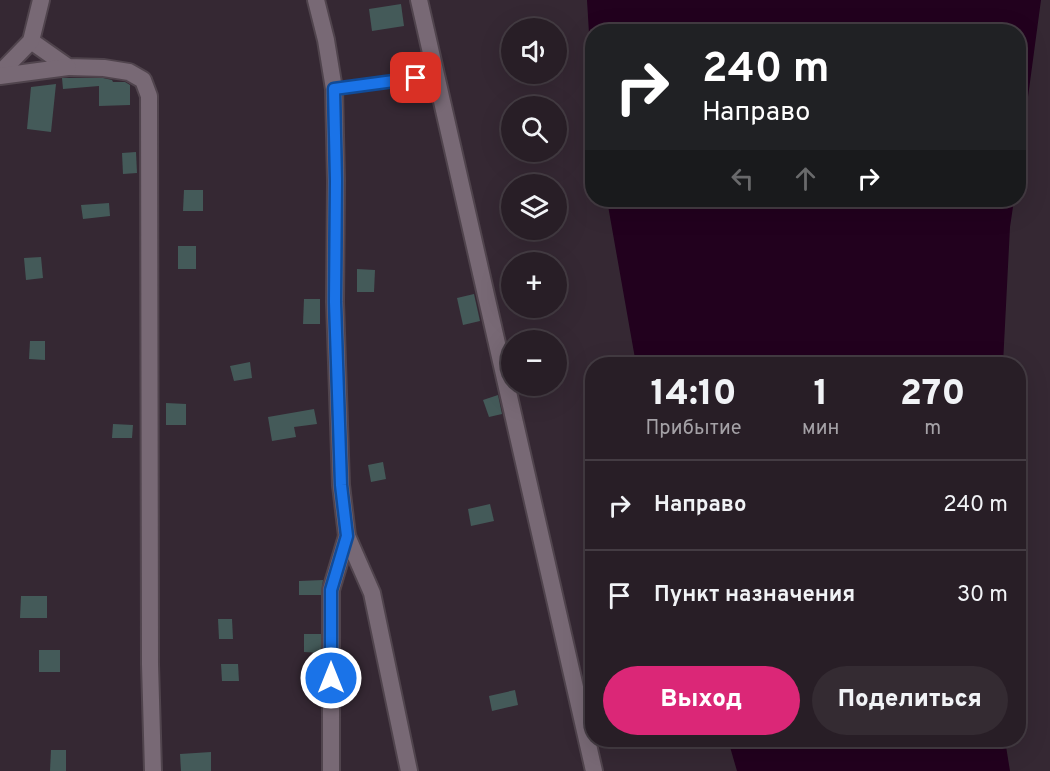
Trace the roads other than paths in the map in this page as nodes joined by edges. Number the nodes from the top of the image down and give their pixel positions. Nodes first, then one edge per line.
1 (41, 0) edge
2 (316, 0) edge
3 (420, 0) edge
4 (31, 41) junction
5 (68, 68) junction
6 (0, 74) edge
7 (437, 76) junction
8 (334, 89) junction
9 (347, 536) junction
10 (585, 731) edge
11 (589, 747) edge
12 (153, 771) edge
13 (331, 771) edge
14 (409, 771) edge
15 (594, 771) edge

1 - 4 street
2 - 8 street
3 - 7 street
4 - 5 street
4 - 6 street
5 - 6 street
5 - 12 street
7 - 8 lane
7 - 10 street
8 - 9 street
9 - 13 street
9 - 14 street
11 - 15 street

